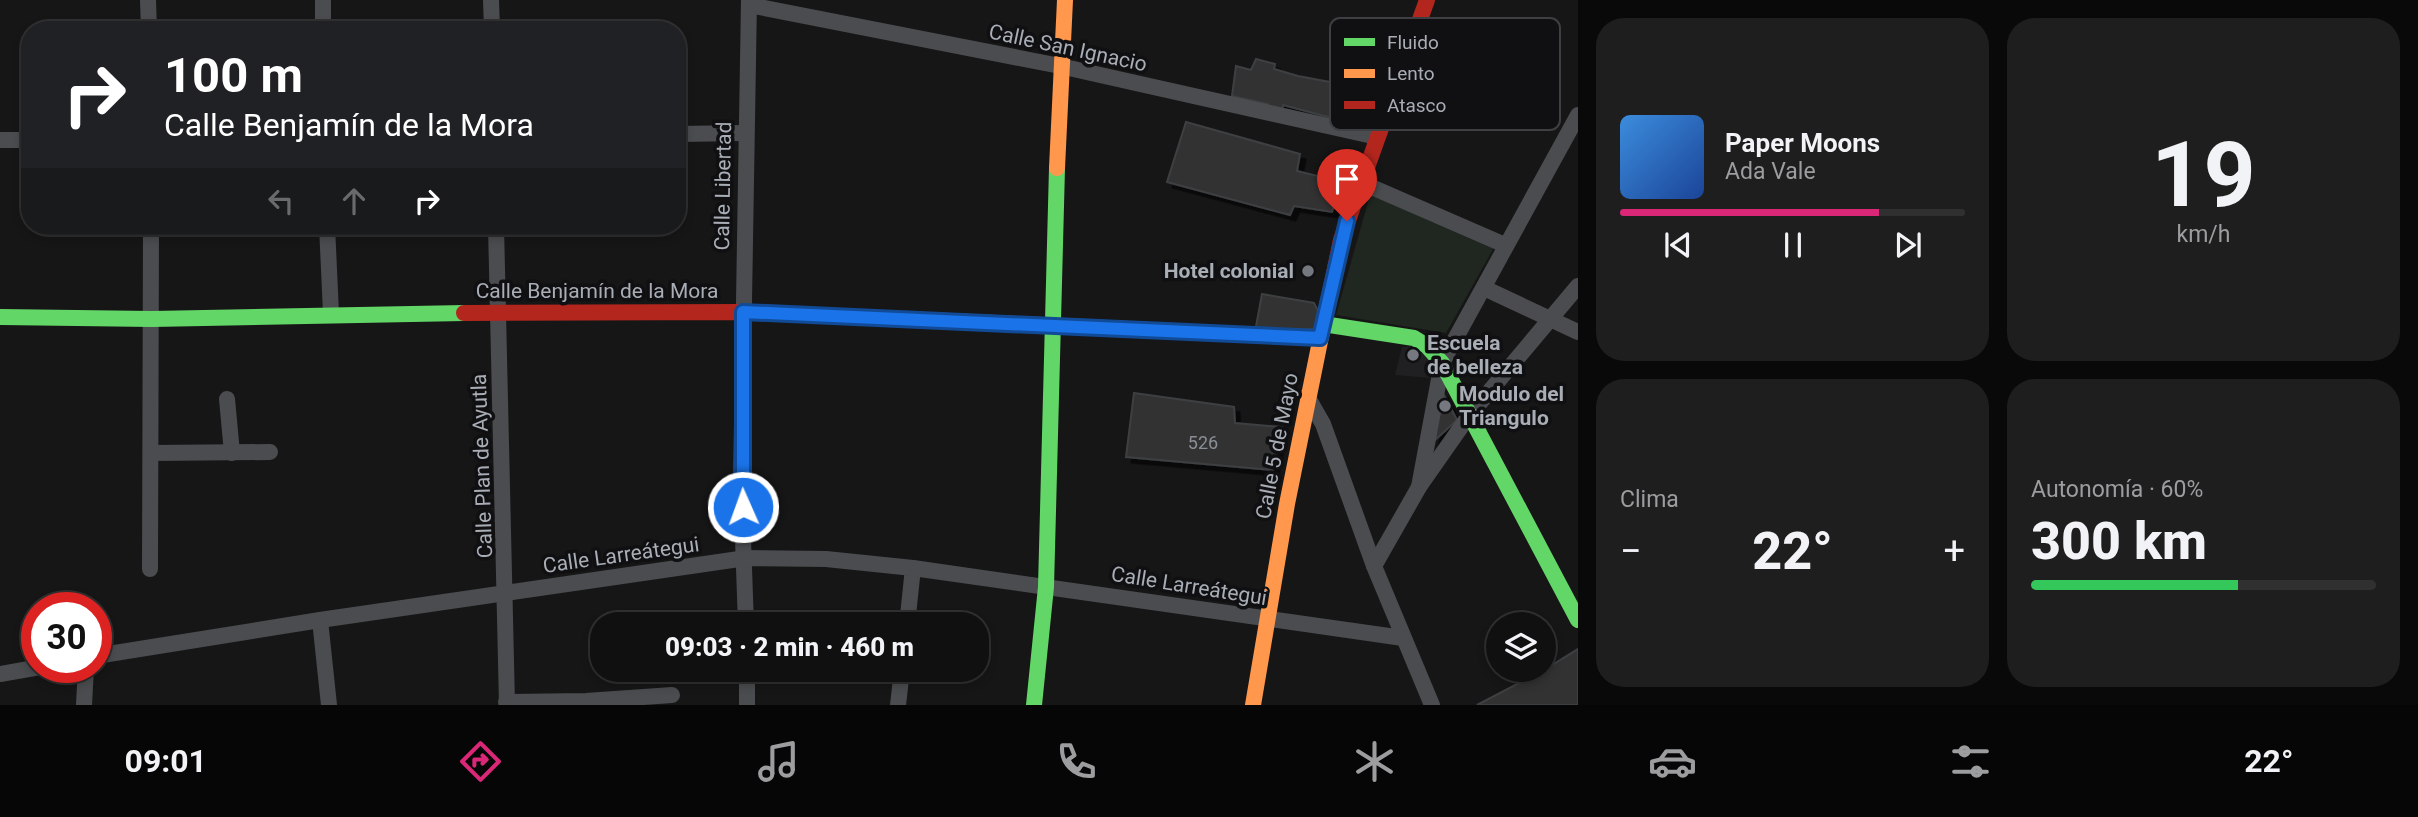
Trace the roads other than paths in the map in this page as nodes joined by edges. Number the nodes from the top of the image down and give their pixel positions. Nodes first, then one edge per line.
1 (148, 0) edge
2 (323, 0) edge
3 (491, 0) edge
4 (1065, 0) edge
5 (1427, 0) edge
6 (749, 2) edge
7 (1420, 18) edge
8 (149, 21) edge
9 (323, 21) edge
10 (492, 21) edge
11 (1060, 66) junction
12 (1578, 115) edge
13 (1330, 126) edge
14 (1346, 130) edge
15 (1380, 130) edge
16 (745, 133) junction
17 (686, 134) edge
18 (1377, 137) junction
19 (0, 140) edge
20 (21, 140) edge
21 (1360, 182) junction
22 (151, 235) edge
23 (327, 235) edge
24 (496, 235) edge
25 (1504, 245) junction
26 (1578, 286) edge
27 (1484, 288) junction
28 (499, 311) junction
29 (743, 312) junction
30 (331, 313) junction
31 (0, 317) edge
32 (152, 319) junction
33 (1552, 319) junction
34 (1054, 328) junction
35 (1322, 331) junction
36 (1578, 332) edge
37 (1441, 363) junction
38 (1307, 396) junction
39 (227, 399) dead end
40 (1468, 417) junction
41 (270, 452) dead end
42 (151, 453) junction
43 (232, 453) junction
44 (1419, 487) junction
45 (746, 558) junction
46 (1374, 566) junction
47 (913, 568) junction
48 (150, 569) dead end
49 (1046, 586) junction
50 (507, 592) junction
51 (746, 612) edge
52 (908, 612) edge
53 (1265, 619) junction
54 (320, 620) junction
55 (1578, 620) edge
56 (1403, 638) junction
57 (112, 653) edge
58 (21, 670) edge
59 (0, 674) edge
60 (747, 682) edge
61 (901, 682) edge
62 (85, 683) edge
63 (672, 695) dead end
64 (586, 703) edge
65 (507, 704) edge
66 (84, 705) edge
67 (329, 705) edge
68 (747, 705) edge
69 (898, 705) edge
70 (1034, 705) edge
71 (1253, 705) edge
72 (1432, 705) edge

1 - 8 street
2 - 9 street
3 - 10 street
4 - 11 street
5 - 7 street, Calle 5 de Mayo
6 - 11 street, Calle San Ignacio
6 - 16 street, Calle Libertad
11 - 13 street, Calle San Ignacio
11 - 34 street
12 - 25 street
14 - 18 street, Calle San Ignacio
15 - 18 street, Calle 5 de Mayo
16 - 17 street
16 - 29 street, Calle Libertad
18 - 21 street, Calle 5 de Mayo
19 - 20 street
21 - 25 street
21 - 35 street, Calle 5 de Mayo
22 - 32 street
23 - 30 street
24 - 28 street, Calle Plan de Ayutla
25 - 27 street
26 - 33 street
27 - 33 street
27 - 37 street
28 - 29 street, Calle Benjamín de la Mora
28 - 30 street, Calle Benjamín de la Mora
28 - 50 street, Calle Plan de Ayutla
29 - 34 street, Calle Benjamín de la Mora
29 - 45 street, Calle Libertad
30 - 32 street, Calle Benjamín de la Mora
31 - 32 street, Calle Benjamín de la Mora
32 - 42 street
33 - 36 street
33 - 40 street
34 - 35 street, Calle Benjamín de la Mora
34 - 49 street
35 - 37 street, Calle Benjamín de la Mora
35 - 38 street, Calle 5 de Mayo
37 - 40 street, Calle Benjamín de la Mora
37 - 44 street
38 - 46 street
38 - 53 street, Calle 5 de Mayo
39 - 43 street
40 - 44 street
40 - 55 street, Calle Benjamín de la Mora
41 - 43 street
42 - 43 street
42 - 48 street
44 - 46 street
45 - 47 street, Calle Larreátegui
45 - 50 street, Calle Larreátegui
45 - 51 street, Calle Libertad
46 - 56 street
47 - 49 street, Calle Larreátegui
47 - 52 street
49 - 53 street, Calle Larreátegui
49 - 70 street
50 - 54 street, Calle Larreátegui
50 - 65 street, Calle Plan de Ayutla
53 - 56 street, Calle Larreátegui
53 - 71 street, Calle 5 de Mayo
54 - 57 street, Calle Larreátegui
54 - 67 street
56 - 72 street
58 - 59 street
60 - 68 street
61 - 69 street
62 - 66 street
63 - 64 street
64 - 65 street

